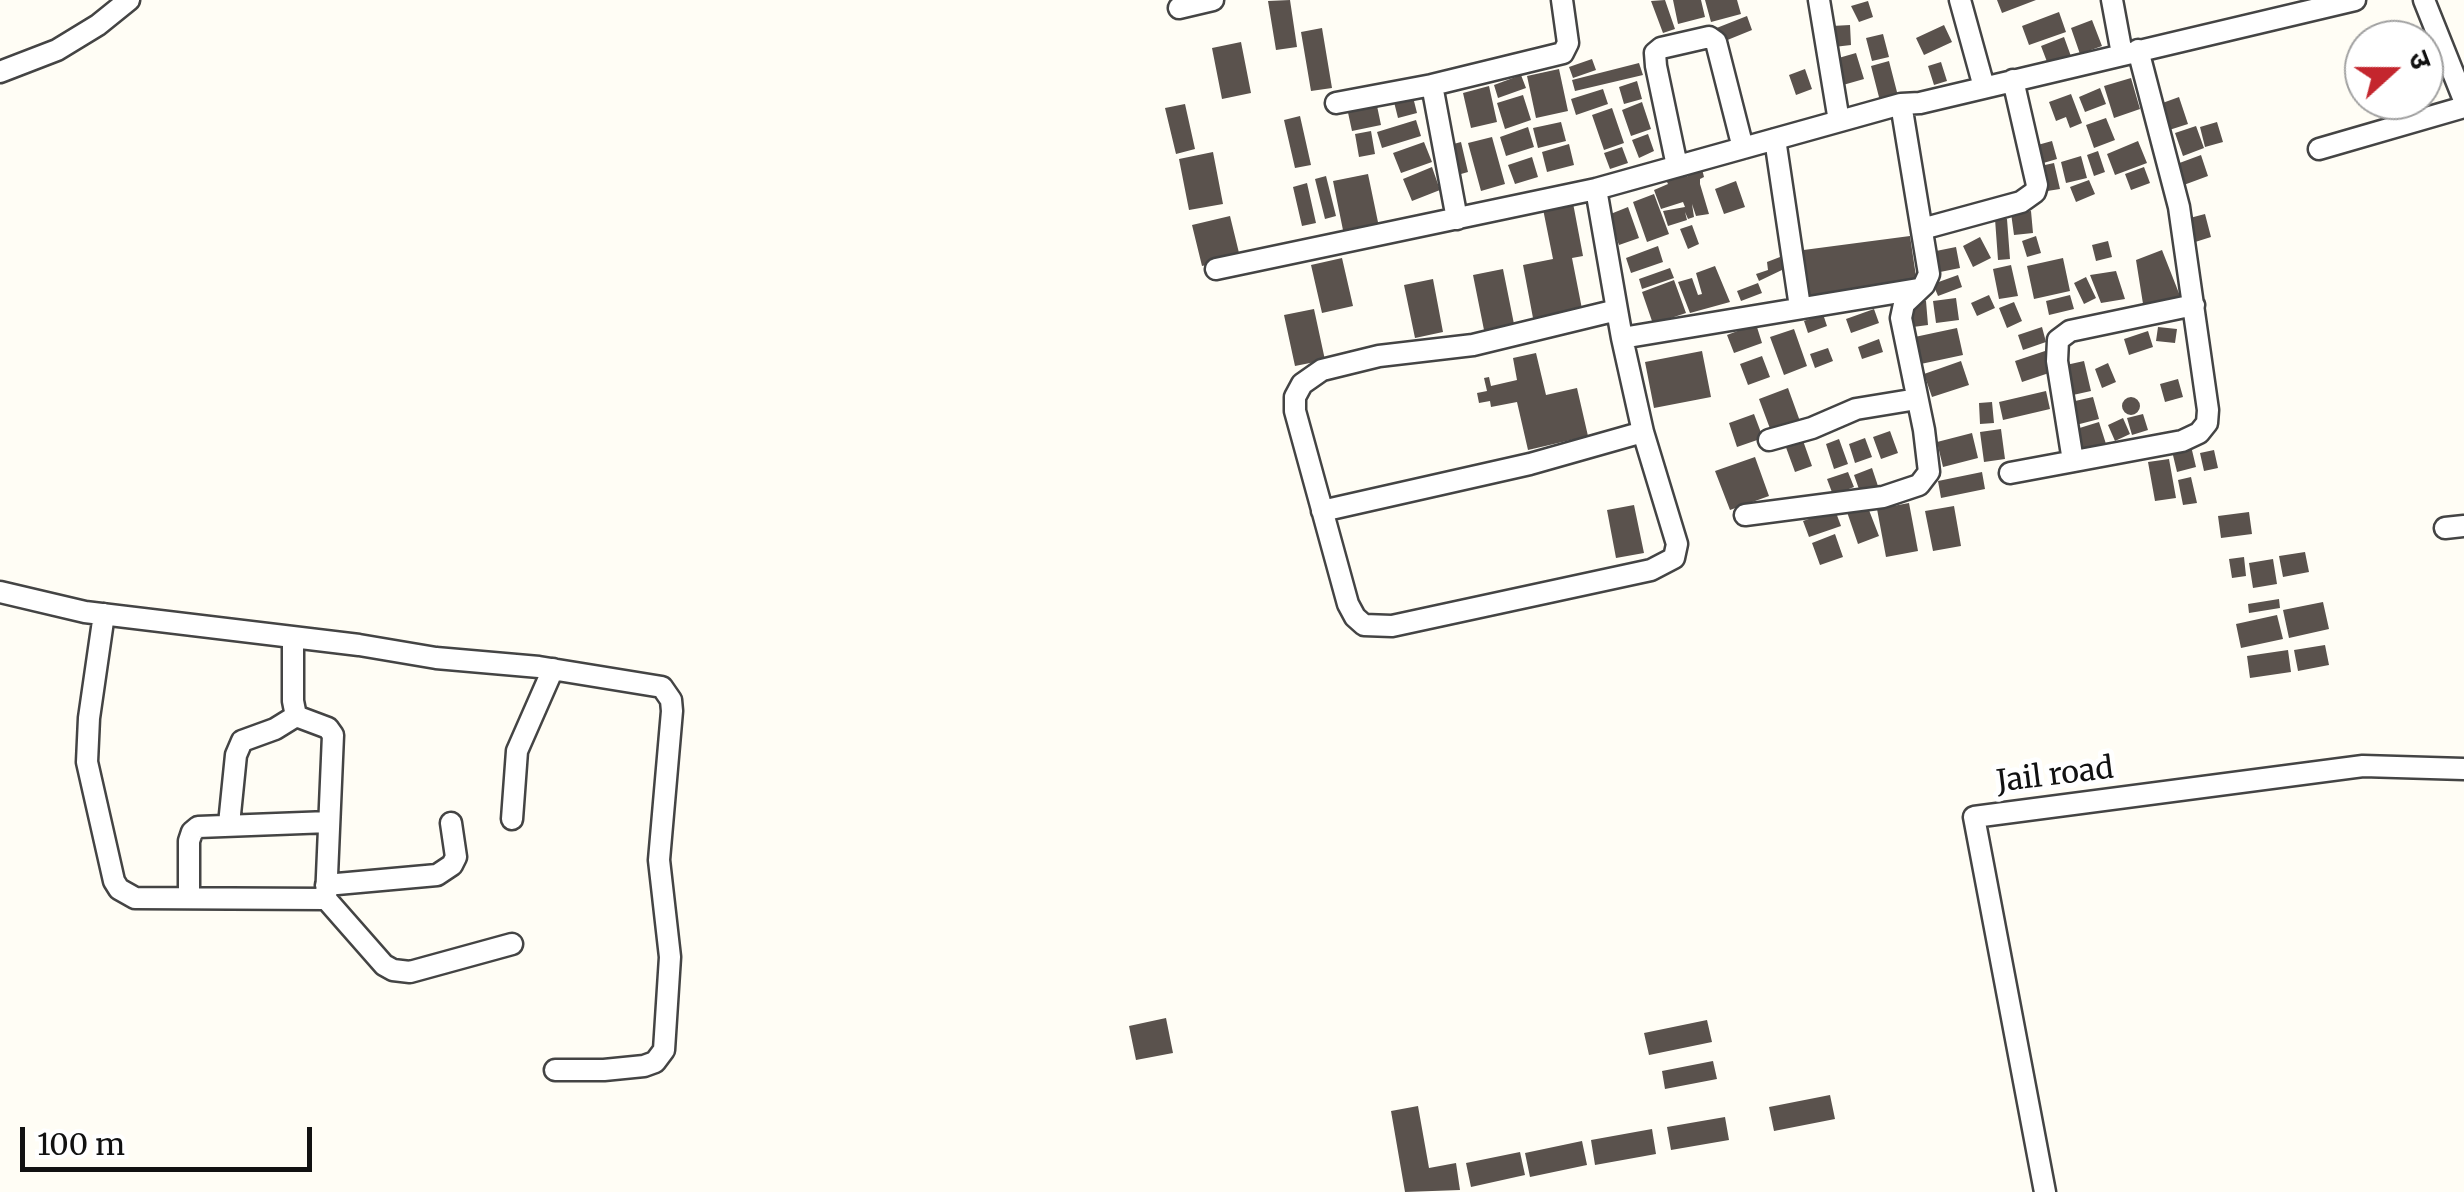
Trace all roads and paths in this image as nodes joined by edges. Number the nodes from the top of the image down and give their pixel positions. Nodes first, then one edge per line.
1 (129, 0) edge
2 (1213, 0) edge
3 (1562, 0) edge
4 (1819, 0) edge
5 (1960, 0) edge
6 (2112, 0) edge
7 (2355, 0) edge
8 (2424, 0) edge
9 (1179, 8) dead end
10 (2130, 52) junction
11 (0, 72) edge
12 (2013, 80) junction
13 (1432, 85) junction
14 (1984, 88) junction
15 (1336, 103) dead end
16 (2464, 103) edge
17 (1901, 104) junction
18 (1839, 121) junction
19 (1775, 139) junction
20 (1744, 148) junction
21 (2320, 148) dead end
22 (1677, 166) junction
23 (1596, 189) junction
24 (1456, 219) junction
25 (1922, 229) junction
26 (1216, 269) dead end
27 (1918, 289) junction
28 (2194, 305) junction
29 (1800, 307) junction
30 (1617, 310) junction
31 (1622, 338) junction
32 (1917, 399) junction
33 (1643, 432) junction
34 (1769, 440) dead end
35 (2073, 461) junction
36 (2010, 473) dead end
37 (1322, 512) junction
38 (1746, 515) dead end
39 (0, 592) edge
40 (104, 614) junction
41 (293, 638) junction
42 (553, 669) junction
43 (296, 716) junction
44 (2464, 768) edge
45 (512, 819) dead end
46 (329, 822) junction
47 (452, 823) dead end
48 (229, 824) junction
49 (326, 892) junction
50 (189, 898) junction
51 (512, 944) dead end
52 (555, 1070) dead end
53 (2045, 1192) edge

1 - 11 street
2 - 9 street
3 - 13 street
4 - 18 street
5 - 14 street
6 - 10 street
7 - 10 street
8 - 16 street
10 - 12 street
10 - 28 street
12 - 14 street
12 - 25 street
13 - 15 street
13 - 24 street
14 - 17 street
16 - 21 street
17 - 18 street
17 - 25 street
18 - 19 street
19 - 20 street
19 - 29 street
20 - 22 street
20 - 22 street
22 - 23 street
23 - 24 street
23 - 30 street
24 - 26 street
25 - 27 street
27 - 29 street
27 - 32 street
28 - 35 street
28 - 35 street
29 - 31 street
30 - 31 street
30 - 37 street
31 - 33 street
32 - 34 street
32 - 38 street
33 - 37 street
33 - 37 street
35 - 36 street
39 - 40 street
40 - 41 street
40 - 50 street
41 - 42 street
41 - 43 street
42 - 45 street
42 - 52 street
43 - 46 street
43 - 48 street
44 - 53 street, Jail road
46 - 48 street
46 - 49 street
47 - 49 street
48 - 50 street
49 - 50 street
49 - 51 street

